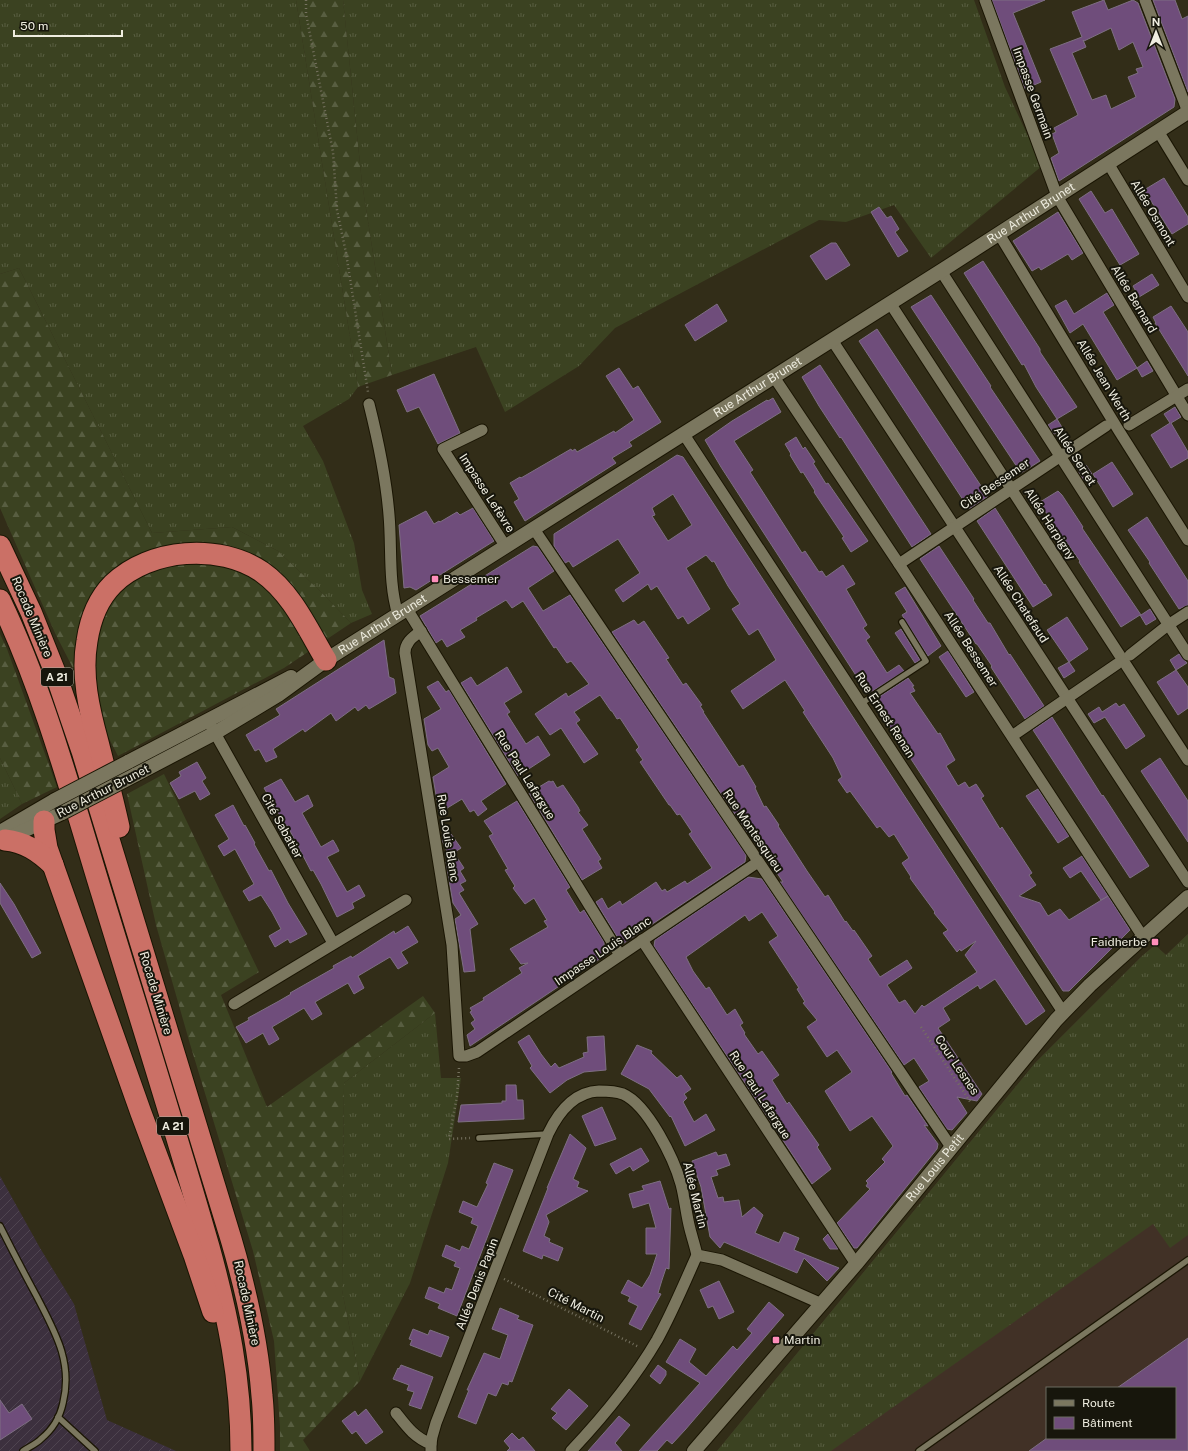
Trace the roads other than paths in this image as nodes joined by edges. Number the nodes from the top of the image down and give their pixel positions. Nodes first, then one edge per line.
1 (985, 0) edge
2 (1145, 0) edge
3 (1188, 112) edge
4 (1158, 131) junction
5 (1108, 163) junction
6 (1188, 180) edge
7 (1057, 196) junction
8 (999, 234) junction
9 (941, 271) junction
10 (1188, 297) edge
11 (890, 303) junction
12 (832, 340) junction
13 (774, 377) junction
14 (1188, 389) edge
15 (1177, 396) junction
16 (369, 404) road end
17 (1188, 415) edge
18 (1129, 425) dead end
19 (1106, 426) dead end
20 (482, 430) dead end
21 (684, 433) junction
22 (1060, 457) junction
23 (1011, 489) junction
24 (955, 526) junction
25 (534, 529) junction
26 (1188, 540) edge
27 (0, 546) edge
28 (506, 547) junction
29 (899, 564) junction
30 (0, 600) edge
31 (402, 612) junction
32 (1188, 612) edge
33 (902, 622) dead end
34 (1168, 625) junction
35 (421, 631) junction
36 (1130, 655) dead end
37 (1188, 655) edge
38 (326, 660) junction
39 (1117, 664) dead end
40 (1067, 698) junction
41 (862, 704) junction
42 (208, 720) junction
43 (215, 733) junction
44 (1012, 736) junction
45 (1188, 760) edge
46 (53, 809) junction
47 (2, 838) edge
48 (758, 862) junction
49 (53, 864) junction
50 (118, 869) junction
51 (1188, 882) edge
52 (1188, 897) edge
53 (406, 900) dead end
54 (1143, 938) junction
55 (642, 940) junction
56 (333, 944) junction
57 (620, 955) junction
58 (234, 1004) dead end
59 (1063, 1012) junction
60 (459, 1056) joint
61 (548, 1134) junction
62 (479, 1138) road end
63 (951, 1147) junction
64 (0, 1226) edge
65 (697, 1255) junction
66 (1188, 1260) edge
67 (856, 1264) junction
68 (822, 1304) junction
69 (396, 1413) dead end
70 (58, 1417) junction
71 (431, 1448) edge
72 (23, 1451) edge
73 (95, 1451) edge
74 (235, 1451) edge
75 (241, 1451) edge
76 (264, 1451) edge
77 (571, 1451) edge
78 (694, 1451) edge
79 (919, 1451) edge

1 - 7 street, Impasse Germain
2 - 3 street
3 - 4 street, Rue Arthur Brunet
4 - 5 street, Rue Arthur Brunet
4 - 6 street
5 - 7 street, Rue Arthur Brunet
5 - 10 street, Allée Osmont
7 - 8 street, Rue Arthur Brunet
7 - 15 street, Allée Bernard
8 - 9 street, Rue Arthur Brunet
8 - 26 street, Allée Jean Werth
9 - 11 street, Rue Arthur Brunet
9 - 22 street, Allée Serret
11 - 12 street, Rue Arthur Brunet
11 - 23 street, Allée Harpigny
12 - 13 street, Rue Arthur Brunet
12 - 24 street, Allée Chatefaud
13 - 21 street, Rue Arthur Brunet
13 - 29 street, Allée Bessemer
14 - 15 street
15 - 17 street, Allée Bernard
15 - 18 street
16 - 31 street, Rue Paul Lafargue
19 - 22 street, Cité Bessemer
20 - 28 street, Impasse Lefèvre
21 - 25 street, Rue Arthur Brunet
21 - 41 street, Rue Ernest Renan
22 - 23 street, Cité Bessemer
22 - 34 street, Allée Serret
23 - 24 street, Cité Bessemer
23 - 45 street, Allée Harpigny
24 - 29 street, Cité Bessemer
24 - 40 street, Allée Chatefaud
25 - 28 street, Rue Arthur Brunet
25 - 48 street, Rue Montesquieu
27 - 50 highway, Rocade Minière / A 21
28 - 31 street, Rue Arthur Brunet
29 - 44 street, Allée Bessemer
30 - 75 highway, Rocade Minière / A 21
31 - 35 street, Rue Paul Lafargue
31 - 38 street, Rue Arthur Brunet
32 - 34 street
33 - 41 lane
34 - 36 street
34 - 37 street, Allée Serret
35 - 57 street, Rue Paul Lafargue
35 - 60 street, Rue Louis Blanc
38 - 42 street, Rue Arthur Brunet
38 - 43 street, Rue Arthur Brunet
38 - 50 highway
39 - 40 street
40 - 44 street
40 - 51 street, Allée Chatefaud
41 - 59 street, Rue Ernest Renan
42 - 43 street, Cité Sabatier
42 - 46 street, Rue Arthur Brunet, bridge
43 - 46 street, Rue Arthur Brunet, bridge
43 - 56 street, Cité Sabatier
44 - 54 street, Allée Bessemer
46 - 47 street, Rue Arthur Brunet
46 - 47 street
46 - 49 highway
47 - 49 highway
48 - 55 street, Impasse Louis Blanc
48 - 63 street, Rue Montesquieu
49 - 74 highway
50 - 76 highway, Rocade Minière / A 21
52 - 54 street, Rue Louis Petit
53 - 56 street
54 - 59 street, Rue Louis Petit
55 - 57 street, Impasse Louis Blanc
55 - 67 street, Rue Paul Lafargue
56 - 58 street
57 - 60 street, Impasse Louis Blanc
59 - 63 street, Rue Louis Petit
61 - 62 lane
61 - 65 street, Allée Martin
61 - 71 street, Allée Denis Papin
63 - 67 street, Rue Louis Petit
64 - 70 lane
65 - 68 street
65 - 77 street
66 - 79 lane
67 - 68 street, Rue Louis Petit
68 - 78 street, Rue Louis Petit
69 - 71 street
70 - 72 lane
70 - 73 lane

